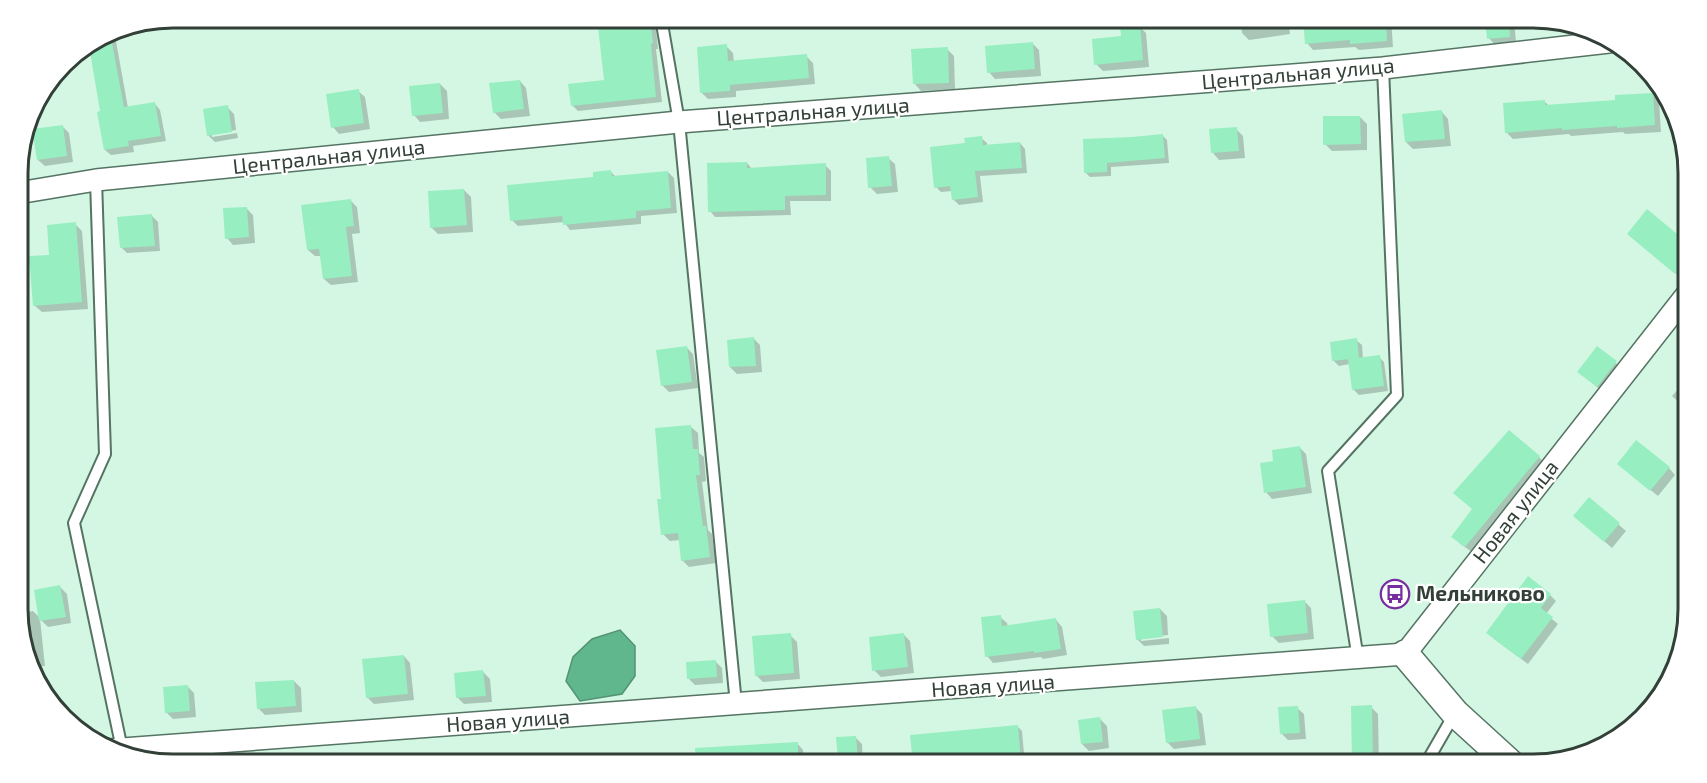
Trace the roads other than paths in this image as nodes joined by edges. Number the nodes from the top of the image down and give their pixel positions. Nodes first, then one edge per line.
1 (663, 28) edge
2 (1596, 43) edge
3 (1383, 68) junction
4 (679, 122) junction
5 (96, 180) junction
6 (29, 191) edge
7 (1678, 306) edge
8 (1405, 654) junction
9 (1358, 659) junction
10 (736, 704) junction
11 (1455, 712) junction
12 (115, 741) edge
13 (131, 748) edge
14 (1431, 754) edge
15 (1500, 754) edge

1 - 4 lane
2 - 3 street, Центральная улица
3 - 4 street, Центральная улица
3 - 9 lane
4 - 5 street, Центральная улица
4 - 10 lane
5 - 6 street, Центральная улица
5 - 12 lane
7 - 8 street, Новая улица
8 - 9 street, Новая улица
8 - 11 street
9 - 10 street, Новая улица
10 - 13 street, Новая улица
11 - 14 lane
11 - 15 street

